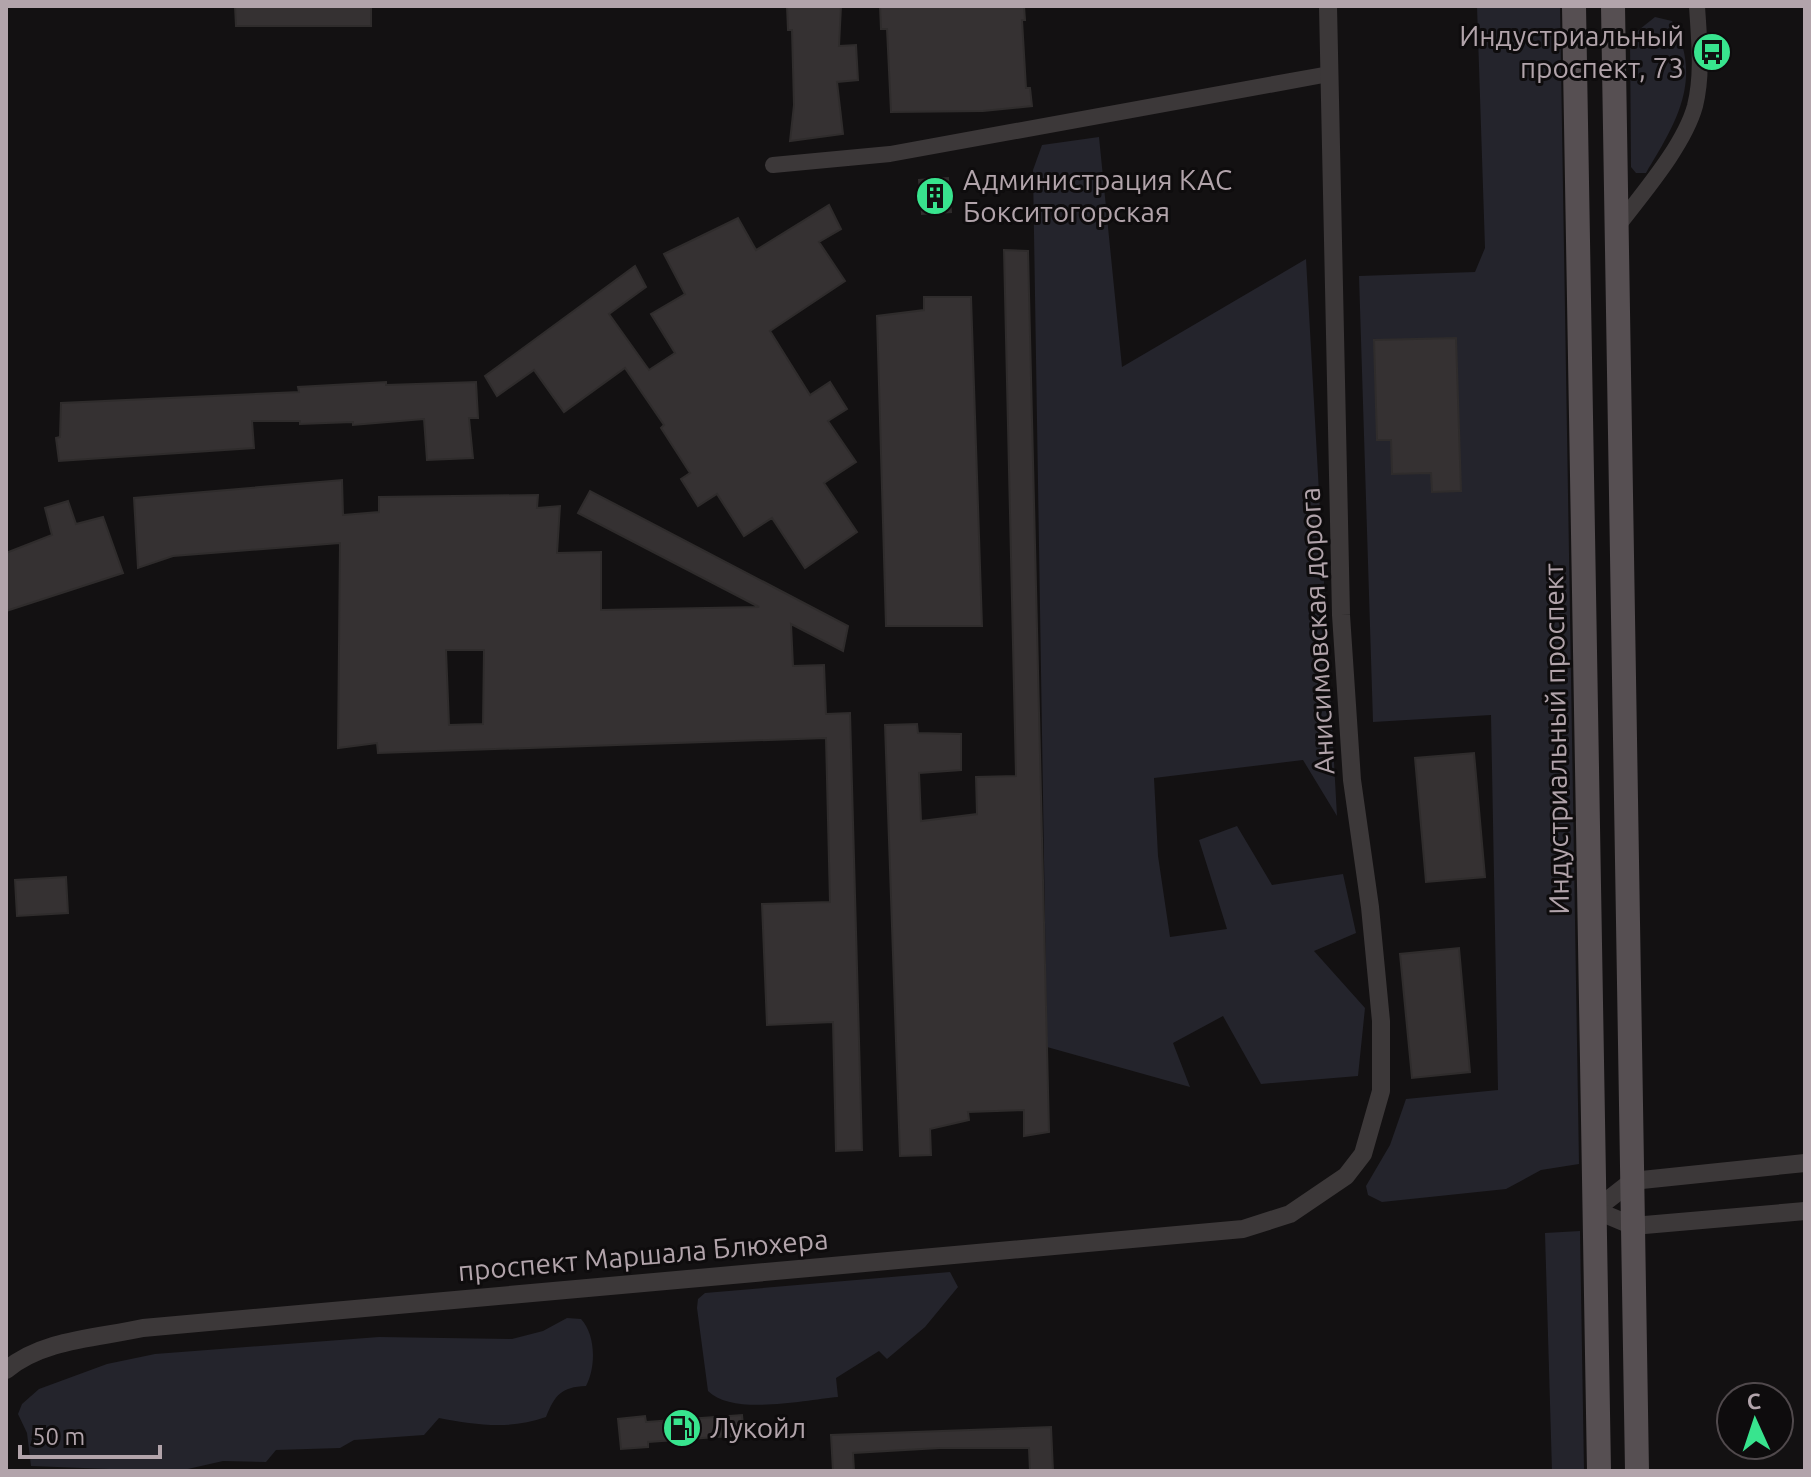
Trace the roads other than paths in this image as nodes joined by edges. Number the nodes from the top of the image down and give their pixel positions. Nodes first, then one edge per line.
1 (1328, 6) edge
2 (1574, 6) edge
3 (1613, 6) edge
4 (1697, 6) edge
5 (1329, 74) junction
6 (773, 165) dead end
7 (1617, 227) junction
8 (1805, 1163) edge
9 (1632, 1181) junction
10 (1595, 1210) junction
11 (1805, 1211) edge
12 (1290, 1214) joint
13 (1633, 1226) junction
14 (6, 1370) edge
15 (1599, 1471) edge
16 (1637, 1471) edge

1 - 5 street, Анисимовская дорога
2 - 10 main road, Индустриальный проспект
3 - 7 main road
4 - 7 street
5 - 6 street
5 - 12 street, Анисимовская дорога
7 - 9 main road
8 - 9 street
9 - 10 street
9 - 13 main road
10 - 13 street
10 - 15 main road, Индустриальный проспект
11 - 13 street
12 - 14 street, проспект Маршала Блюхера
13 - 16 main road

